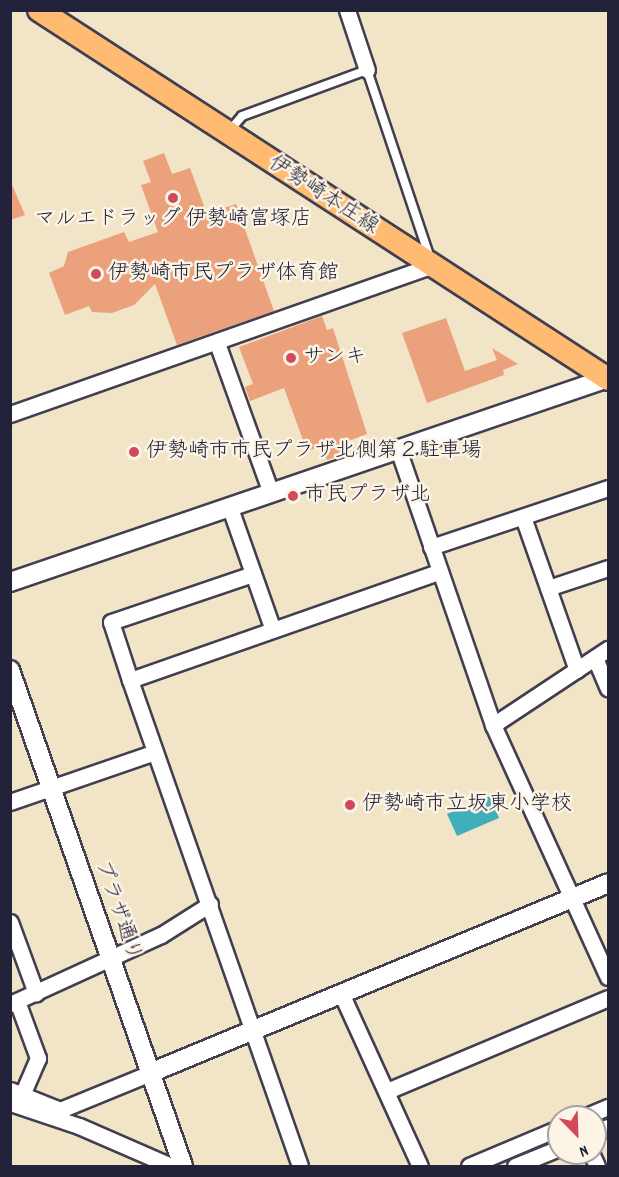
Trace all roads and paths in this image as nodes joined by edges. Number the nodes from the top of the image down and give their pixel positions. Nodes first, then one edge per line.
1 (39, 10) edge
2 (346, 10) edge
3 (60, 17) edge
4 (367, 70) junction
5 (227, 133) junction
6 (431, 266) junction
7 (217, 343) junction
8 (608, 379) edge
9 (10, 414) edge
10 (398, 449) junction
11 (609, 488) edge
12 (271, 493) junction
13 (230, 508) junction
14 (523, 517) junction
15 (431, 547) junction
16 (609, 568) edge
17 (439, 572) junction
18 (253, 574) junction
19 (10, 582) edge
20 (548, 588) junction
21 (273, 630) junction
22 (609, 649) edge
23 (595, 658) junction
24 (10, 670) edge
25 (577, 670) junction
26 (130, 680) junction
27 (609, 688) edge
28 (493, 724) junction
29 (155, 752) junction
30 (51, 788) junction
31 (10, 802) edge
32 (609, 883) edge
33 (572, 898) junction
34 (210, 904) junction
35 (10, 922) edge
36 (110, 959) junction
37 (609, 977) edge
38 (36, 993) junction
39 (341, 993) junction
40 (609, 998) edge
41 (14, 1003) edge
42 (253, 1029) junction
43 (150, 1073) junction
44 (387, 1091) junction
45 (14, 1096) edge
46 (547, 1133) edge
47 (547, 1153) edge
48 (171, 1167) edge
49 (183, 1167) edge
50 (300, 1167) edge
51 (420, 1167) edge
52 (469, 1167) edge
53 (515, 1167) edge

1 - 3 main road, 伊勢崎本庄線
2 - 4 street
3 - 5 main road, 伊勢崎本庄線
4 - 5 lane
4 - 6 lane
5 - 6 main road, 伊勢崎本庄線
6 - 7 street
6 - 8 main road, 伊勢崎本庄線
7 - 9 street
7 - 12 street
8 - 10 street
10 - 12 street
10 - 15 street
11 - 14 street
12 - 13 street
13 - 18 street
13 - 19 street
14 - 15 street
14 - 20 street
15 - 17 street
16 - 20 street
17 - 21 street
17 - 28 street
18 - 21 street
18 - 26 street
20 - 25 street
21 - 26 street
22 - 23 street
23 - 25 street
23 - 27 street
24 - 30 street, プラザ通り
25 - 28 street
26 - 29 street
28 - 33 street
29 - 30 street
29 - 34 street
30 - 31 street
30 - 36 street, プラザ通り
32 - 33 street
33 - 37 street
33 - 39 street
34 - 36 street
34 - 42 street
35 - 38 street
36 - 38 street
36 - 43 street, プラザ通り
38 - 41 street
39 - 42 street
39 - 44 street
40 - 44 street
41 - 45 street
42 - 43 street
42 - 50 street
43 - 45 street
43 - 49 street, プラザ通り
44 - 51 street
45 - 48 street
46 - 52 street
47 - 53 street

